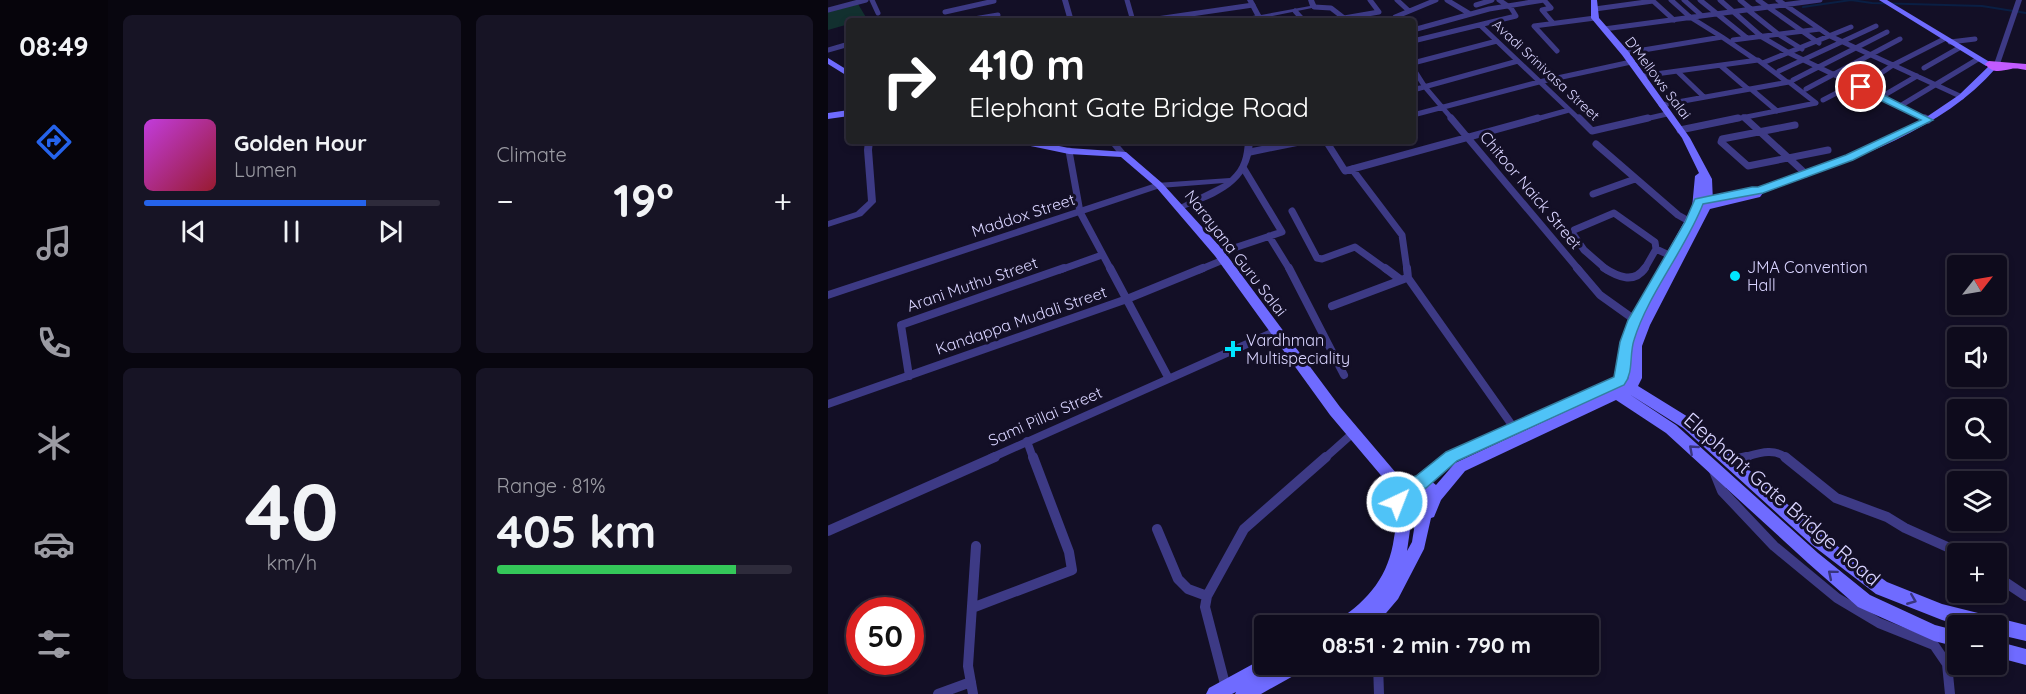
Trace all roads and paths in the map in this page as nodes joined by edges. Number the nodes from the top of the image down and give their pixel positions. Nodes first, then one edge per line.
1 (866, 0) edge
2 (872, 0) edge
3 (994, 0) edge
4 (1065, 0) edge
5 (1127, 0) edge
6 (1370, 0) edge
7 (1397, 0) edge
8 (1436, 0) edge
9 (1448, 0) edge
10 (1492, 0) edge
11 (1498, 0) edge
12 (1544, 0) edge
13 (1671, 0) edge
14 (1684, 0) edge
15 (1700, 0) edge
16 (1720, 0) edge
17 (1740, 0) edge
18 (1758, 0) edge
19 (1778, 0) edge
20 (1820, 0) edge
21 (2019, 0) edge
22 (1251, 2) edge
23 (1801, 2) edge
24 (1886, 2) edge
25 (1312, 4) edge
26 (1476, 5) dead end
27 (1509, 6) junction
28 (1785, 6) junction
29 (1769, 8) junction
30 (1594, 9) edge
31 (828, 10) edge
32 (1750, 10) junction
33 (1295, 11) junction
34 (1409, 11) junction
35 (945, 12) dead end
36 (1735, 12) junction
37 (879, 13) dead end
38 (1716, 13) junction
39 (1470, 14) junction
40 (1365, 15) junction
41 (1701, 15) junction
42 (1690, 17) junction
43 (998, 18) edge
44 (1070, 18) edge
45 (1132, 18) edge
46 (1160, 18) edge
47 (1260, 18) edge
48 (1265, 18) edge
49 (1301, 18) edge
50 (1368, 18) edge
51 (1397, 18) edge
52 (1674, 20) junction
53 (1553, 23) junction
54 (1480, 25) junction
55 (1876, 26) dead end
56 (1851, 27) dead end
57 (1416, 29) edge
58 (1604, 29) junction
59 (1820, 29) junction
60 (1799, 31) junction
61 (1887, 32) dead end
62 (1778, 34) junction
63 (1830, 36) junction
64 (1722, 37) junction
65 (1761, 37) junction
66 (1747, 38) junction
67 (1900, 39) dead end
68 (1975, 39) dead end
69 (1416, 40) edge
70 (1733, 40) dead end
71 (1947, 40) junction
72 (1497, 41) junction
73 (1815, 41) junction
74 (1842, 42) junction
75 (846, 45) edge
76 (1829, 48) junction
77 (1854, 48) junction
78 (1959, 48) junction
79 (1802, 49) junction
80 (828, 50) edge
81 (1557, 51) dead end
82 (1625, 53) junction
83 (1789, 54) junction
84 (1868, 54) junction
85 (1978, 59) junction
86 (828, 60) edge
87 (1756, 60) junction
88 (1803, 60) junction
89 (1518, 61) junction
90 (1416, 62) edge
91 (1631, 62) junction
92 (1765, 62) dead end
93 (1893, 65) junction
94 (1720, 66) junction
95 (1997, 66) junction
96 (1816, 67) junction
97 (1924, 68) dead end
98 (2026, 69) edge
99 (1779, 71) dead end
100 (1678, 72) junction
101 (846, 73) edge
102 (1416, 73) edge
103 (1831, 75) junction
104 (1641, 76) junction
105 (1917, 76) junction
106 (1790, 81) junction
107 (1539, 82) junction
108 (1936, 85) junction
109 (1857, 86) junction
110 (1425, 87) junction
111 (1416, 89) edge
112 (1750, 89) junction
113 (1806, 89) dead end
114 (1704, 97) junction
115 (1881, 97) junction
116 (1962, 97) junction
117 (1823, 100) dead end
118 (1661, 105) junction
119 (1900, 106) junction
120 (1443, 107) junction
121 (1569, 110) junction
122 (1778, 111) junction
123 (846, 113) edge
124 (1416, 114) edge
125 (1667, 114) junction
126 (828, 116) edge
127 (1743, 117) junction
128 (1928, 120) junction
129 (1796, 124) dead end
130 (1680, 130) junction
131 (1759, 132) junction
132 (1468, 135) junction
133 (869, 144) edge
134 (1035, 144) edge
135 (1115, 144) edge
136 (1249, 144) edge
137 (1289, 144) edge
138 (1328, 144) edge
139 (1596, 144) dead end
140 (1828, 150) dead end
141 (1069, 151) junction
142 (1250, 152) junction
143 (1123, 154) junction
144 (1788, 158) junction
145 (1244, 169) junction
146 (1348, 170) junction
147 (1806, 174) junction
148 (1635, 179) junction
149 (1230, 180) junction
150 (1159, 185) junction
151 (1593, 194) dead end
152 (1703, 203) junction
153 (1180, 207) junction
154 (1292, 211) dead end
155 (1080, 212) junction
156 (828, 224) edge
157 (1694, 224) junction
158 (1269, 236) junction
159 (1656, 249) junction
160 (1102, 255) junction
161 (1220, 256) junction
162 (1671, 256) junction
163 (1404, 279) junction
164 (828, 295) edge
165 (1126, 299) junction
166 (1332, 306) dead end
167 (1635, 320) junction
168 (1276, 331) junction
169 (1344, 375) dead end
170 (909, 376) junction
171 (1168, 377) junction
172 (1617, 389) junction
173 (828, 404) edge
174 (1514, 428) junction
175 (1353, 432) junction
176 (1027, 441) junction
177 (1729, 461) junction
178 (1713, 467) junction
179 (1420, 482) junction
180 (1400, 490) junction
181 (1434, 498) junction
182 (1403, 512) junction
183 (1773, 512) junction
184 (1424, 515) junction
185 (1157, 529) dead end
186 (828, 531) edge
187 (976, 546) dead end
188 (1947, 547) edge
189 (2007, 583) edge
190 (1207, 596) junction
191 (2026, 596) edge
192 (972, 608) junction
193 (1370, 615) edge
194 (1372, 615) edge
195 (1953, 615) edge
196 (2007, 629) edge
197 (2026, 633) edge
198 (1947, 636) edge
199 (2007, 652) edge
200 (2026, 657) edge
201 (1254, 673) edge
202 (1278, 675) edge
203 (1379, 675) edge
204 (972, 688) edge
205 (1221, 691) edge
206 (938, 694) edge
207 (1244, 694) edge
208 (1380, 694) edge
209 (1950, 694) edge

1 - 31 street
2 - 37 street
3 - 35 street
3 - 43 street
4 - 44 street
5 - 45 street
6 - 40 street
7 - 34 street
8 - 34 street
9 - 39 street
10 - 26 street
11 - 27 street
12 - 27 street
12 - 53 street
13 - 42 street
14 - 41 street
15 - 38 street
16 - 36 street
17 - 32 street
18 - 29 street
19 - 28 street
20 - 23 street
21 - 95 street
22 - 46 street
22 - 47 street
23 - 28 street
24 - 71 main road
25 - 33 street
25 - 40 street
27 - 39 street
27 - 54 street
28 - 29 street
28 - 59 street
29 - 32 street
29 - 60 street
30 - 52 street
30 - 53 street
30 - 58 main road, D'Mellows Salai
32 - 36 street
32 - 62 street
33 - 48 street
33 - 49 street
34 - 51 street
36 - 38 street
36 - 65 street
38 - 41 street
38 - 66 street
39 - 57 street
40 - 50 street
41 - 42 street
42 - 52 street
42 - 64 street
52 - 58 street
53 - 81 street
54 - 69 street
54 - 72 street, Avadi Srinivasa Street
55 - 74 street
56 - 63 street
58 - 82 main road, D'Mellows Salai
59 - 60 street
59 - 63 street
60 - 62 street
60 - 73 street
61 - 77 street
62 - 65 street
62 - 79 street
63 - 73 street
63 - 74 street
64 - 82 street
64 - 87 street
65 - 66 street
65 - 83 street
66 - 70 street
67 - 84 street
68 - 71 street
71 - 78 main road
71 - 93 street
72 - 89 street, Avadi Srinivasa Street
72 - 90 street
73 - 76 street
73 - 79 street
74 - 76 street
74 - 77 street
75 - 80 street
76 - 88 street
77 - 84 street
77 - 96 street
78 - 85 main road
78 - 97 street
79 - 83 street
82 - 91 main road, D'Mellows Salai
83 - 88 street
83 - 92 street
84 - 93 street
84 - 103 street
85 - 95 main road
85 - 108 street
86 - 101 main road
87 - 94 street
87 - 106 street
88 - 96 street
88 - 99 street
89 - 107 street, Avadi Srinivasa Street
89 - 110 street
91 - 104 main road, D'Mellows Salai
91 - 107 street
93 - 105 street
93 - 109 street
94 - 100 street
94 - 112 street
95 - 98 main road
95 - 116 main road
96 - 103 street
96 - 106 street
100 - 104 street
100 - 114 street
102 - 110 street, Chitoor Naick Street
103 - 109 street
103 - 113 street
104 - 118 main road, D'Mellows Salai
105 - 108 street
105 - 115 street
106 - 112 street
106 - 122 street
107 - 120 street
107 - 121 street, Avadi Srinivasa Street
108 - 116 street
108 - 119 street
109 - 115 street
109 - 117 street
110 - 111 street
110 - 120 street, Chitoor Naick Street
112 - 114 street
112 - 122 street
114 - 118 street
115 - 119 street
116 - 128 main road
118 - 125 main road, D'Mellows Salai
119 - 128 street
120 - 124 street
120 - 132 street, Chitoor Naick Street
121 - 125 street, Avadi Srinivasa Street
121 - 132 street
122 - 127 street
123 - 126 main road
125 - 130 main road, D'Mellows Salai
127 - 130 street
127 - 131 street
128 - 147 main road
129 - 131 street
130 - 152 main road, D'Mellows Salai
131 - 144 street
131 - 144 street
132 - 146 street
132 - 167 street, Chitoor Naick Street
133 - 156 street
134 - 141 main road
135 - 143 street
136 - 142 street
137 - 142 street
138 - 146 street
139 - 148 street
140 - 144 street
141 - 143 main road
141 - 155 street
142 - 145 street
143 - 150 main road, Narayana Guru Salai
144 - 147 street
145 - 149 street
145 - 158 street
146 - 163 street
147 - 152 main road
148 - 151 street
148 - 157 street
149 - 150 street, Maddox Street
149 - 153 street
150 - 153 main road, Narayana Guru Salai
150 - 155 street, Maddox Street
152 - 157 main road
153 - 161 main road, Narayana Guru Salai
154 - 163 street
155 - 160 street
155 - 164 street, Maddox Street
157 - 162 main road
157 - 172 main road
158 - 161 street
158 - 169 street
159 - 159 street
159 - 162 street
160 - 165 street
160 - 170 street, Arani Muthu Street
161 - 165 street, Kandappa Mudali Street
161 - 168 main road, Narayana Guru Salai
162 - 167 main road
163 - 166 street
163 - 174 street
165 - 170 street, Kandappa Mudali Street
165 - 171 street
167 - 172 main road
168 - 171 street, Sami Pillai Street
168 - 175 main road, Narayana Guru Salai
170 - 173 street, Kandappa Mudali Street
171 - 176 street, Sami Pillai Street
172 - 174 main road
172 - 177 main road, Elephant Gate Bridge Road
178 -> 172 main road, Elephant Gate Bridge Road
172 - 181 main road
174 - 179 main road
175 - 180 main road, Narayana Guru Salai
175 - 190 street
176 - 186 street, Sami Pillai Street
176 - 192 street
177 - 183 main road, Elephant Gate Bridge Road
177 - 188 street
178 - 183 main road, Elephant Gate Bridge Road
178 - 209 street
179 - 180 main road
179 - 181 main road
180 - 182 main road
181 - 184 main road
182 - 184 main road
182 - 193 main road
183 -> 195 main road, Elephant Gate Bridge Road
198 -> 183 main road, Elephant Gate Bridge Road
184 - 194 main road
185 - 190 street
187 - 192 street
189 - 191 street
190 - 205 street
192 - 204 street
196 - 197 main road, Elephant Gate Bridge Road
199 - 200 main road
201 - 205 main road
202 - 207 main road
203 - 208 street
204 - 206 street

